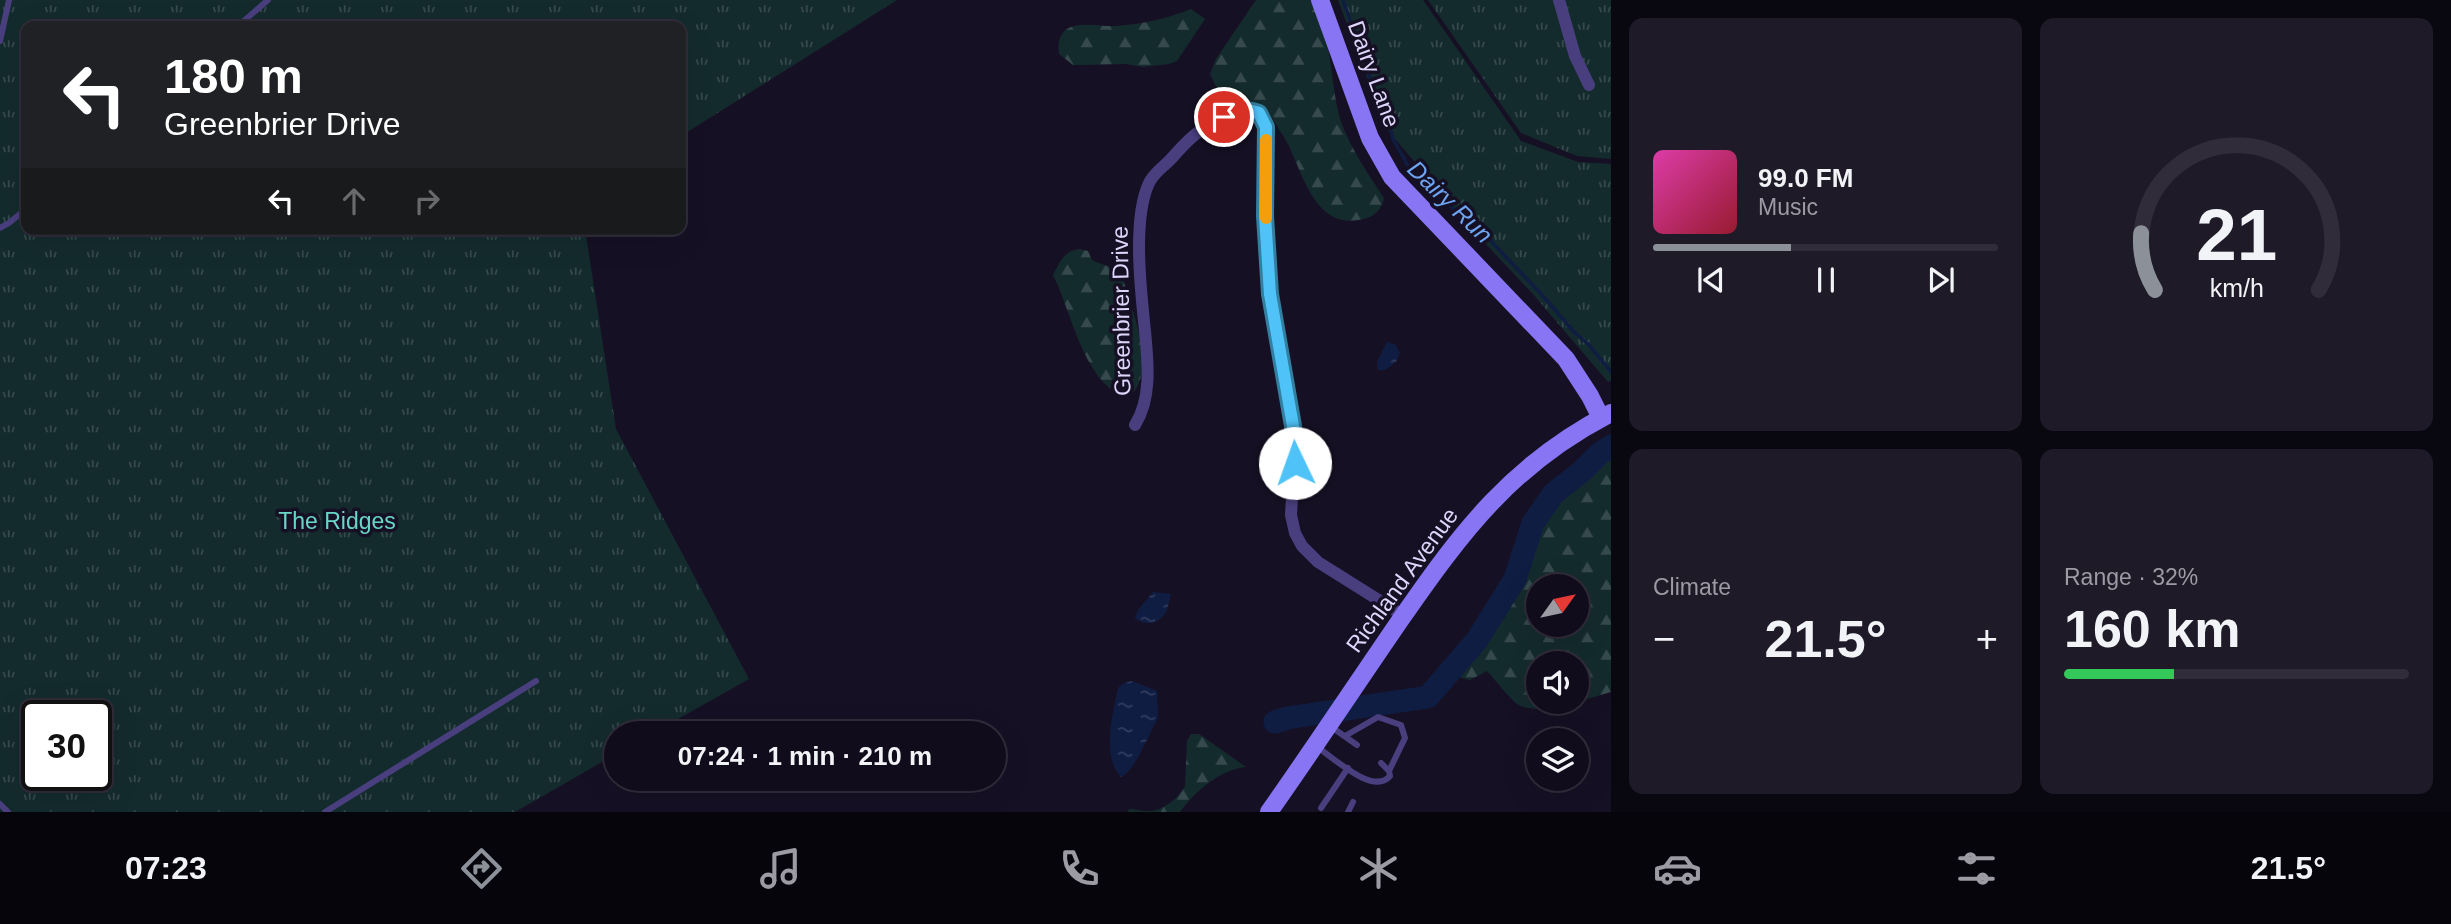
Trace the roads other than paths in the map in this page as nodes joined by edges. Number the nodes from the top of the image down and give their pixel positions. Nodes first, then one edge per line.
1 (9, 0) edge
2 (268, 0) edge
3 (1320, 0) edge
4 (1559, 0) edge
5 (244, 21) edge
6 (0, 41) edge
7 (1590, 85) dead end
8 (21, 213) edge
9 (0, 228) edge
10 (1606, 416) edge
11 (1135, 425) dead end
12 (1404, 616) junction
13 (536, 681) dead end
14 (1329, 725) junction
15 (1345, 736) junction
16 (1357, 745) dead end
17 (1315, 746) junction
18 (1381, 763) dead end
19 (1348, 768) junction
20 (1389, 771) junction
21 (1353, 802) dead end
22 (0, 804) edge
23 (1322, 811) edge
24 (8, 812) edge
25 (326, 812) edge
26 (1269, 812) edge
27 (1348, 812) edge

1 - 6 lane
2 - 5 lane
3 - 10 main road, Dairy Lane
4 - 7 street
8 - 9 lane
10 - 12 main road, Richland Avenue
11 - 12 street, Greenbrier Drive
12 - 14 main road, Richland Avenue
13 - 25 lane
14 - 15 lane
14 - 17 main road, Richland Avenue
15 - 16 lane
15 - 20 lane
17 - 19 lane
17 - 26 main road, Richland Avenue
18 - 20 lane
19 - 20 lane
19 - 23 lane
21 - 27 lane
22 - 24 lane

